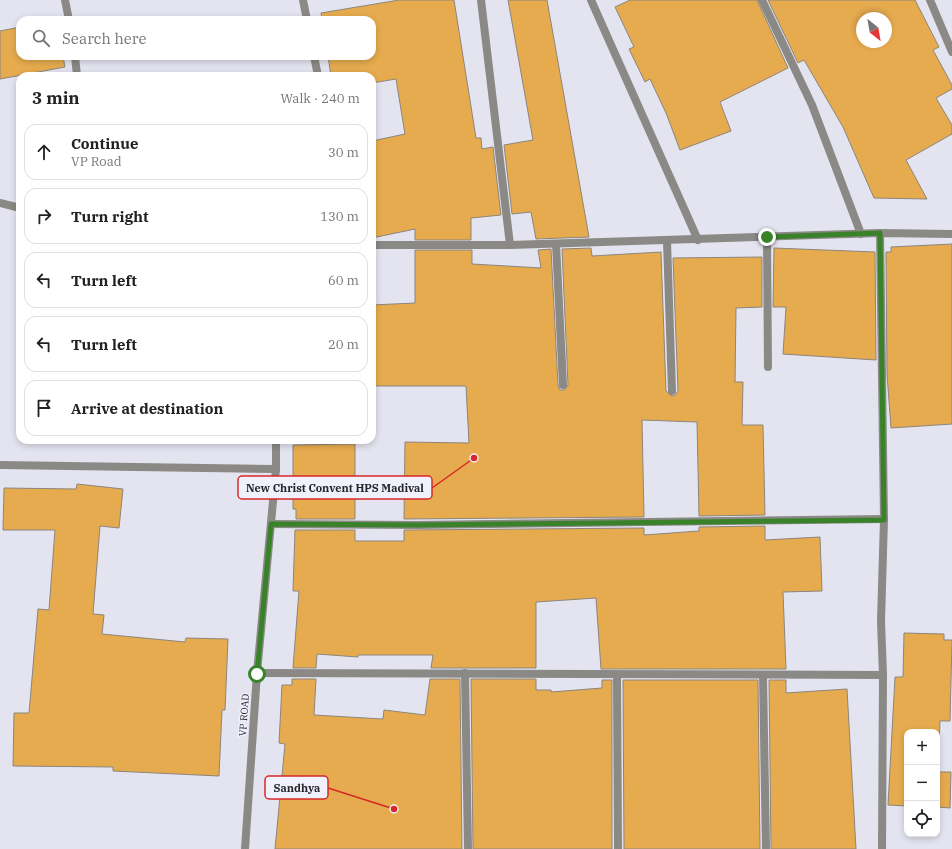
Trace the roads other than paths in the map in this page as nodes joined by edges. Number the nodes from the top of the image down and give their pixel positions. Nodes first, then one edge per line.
1 (65, 0) edge
2 (303, 0) edge
3 (481, 0) edge
4 (591, 0) edge
5 (762, 0) edge
6 (930, 0) edge
7 (68, 16) edge
8 (306, 16) edge
9 (952, 52) edge
10 (75, 60) edge
11 (315, 60) edge
12 (77, 72) edge
13 (317, 72) edge
14 (0, 203) edge
15 (16, 207) edge
16 (880, 233) junction
17 (861, 234) junction
18 (952, 234) edge
19 (767, 237) junction
20 (698, 240) junction
21 (667, 241) junction
22 (556, 244) junction
23 (376, 245) edge
24 (510, 245) junction
25 (768, 367) dead end
26 (564, 385) dead end
27 (672, 391) dead end
28 (276, 444) edge
29 (0, 465) edge
30 (276, 469) junction
31 (884, 520) junction
32 (271, 524) junction
33 (465, 673) junction
34 (257, 674) junction
35 (883, 675) junction
36 (617, 676) junction
37 (763, 676) junction
38 (245, 849) edge
39 (468, 849) edge
40 (618, 849) edge
41 (766, 849) edge
42 (882, 849) edge

1 - 7 street
2 - 8 street
3 - 24 street
4 - 20 street
5 - 17 street
6 - 9 street
10 - 12 street
11 - 13 street
14 - 15 street
16 - 17 street
16 - 18 street
16 - 31 street
17 - 19 street
19 - 20 street
19 - 25 street
20 - 21 street
21 - 22 street
21 - 27 street
22 - 24 street
22 - 26 street
23 - 24 street
28 - 30 street, VP ROAD
29 - 30 street
30 - 32 street, VP ROAD
31 - 32 street
31 - 35 street
32 - 34 street, VP ROAD
33 - 34 street
33 - 36 street
33 - 39 street
34 - 38 street, VP ROAD
35 - 37 street
35 - 42 street
36 - 37 street
36 - 40 street
37 - 41 street

